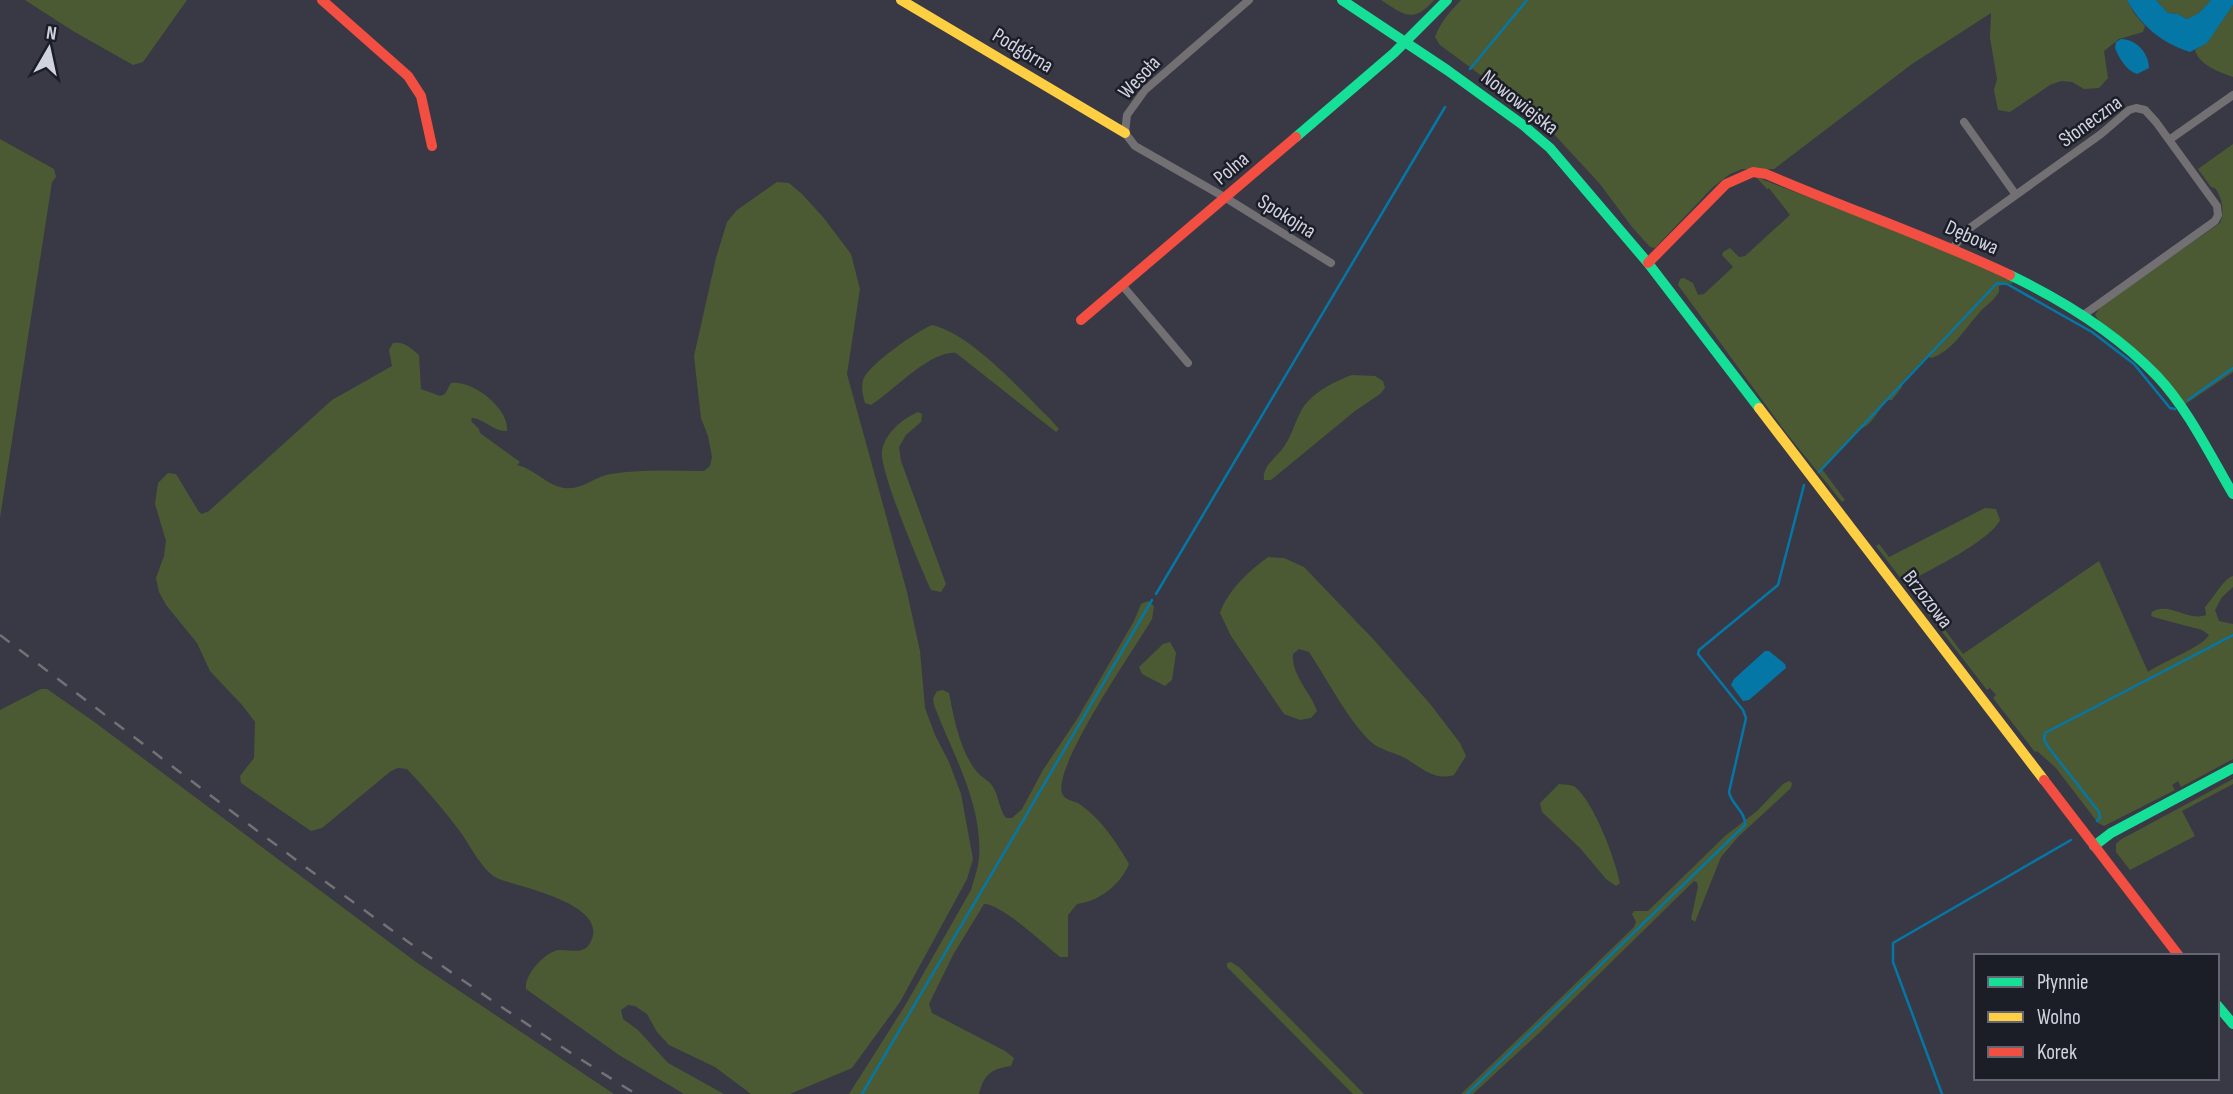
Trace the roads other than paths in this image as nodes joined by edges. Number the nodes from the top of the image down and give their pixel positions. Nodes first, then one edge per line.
1 (323, 0) edge
2 (901, 0) edge
3 (1249, 0) edge
4 (1342, 0) edge
5 (1447, 0) edge
6 (1405, 42) junction
7 (2233, 95) edge
8 (1964, 122) dead end
9 (1125, 133) junction
10 (2169, 140) junction
11 (432, 146) dead end
12 (2016, 195) junction
13 (1226, 198) junction
14 (1953, 248) junction
15 (1331, 263) dead end
16 (1648, 263) junction
17 (1122, 285) junction
18 (2082, 316) junction
19 (1080, 320) dead end
20 (1188, 363) dead end
21 (2233, 494) edge
22 (2233, 768) edge
23 (2094, 846) junction
24 (2177, 954) edge
25 (2219, 1007) edge
26 (2233, 1024) edge

1 - 11 street
2 - 9 street, Podgórna
3 - 9 street, Wesoła
4 - 6 street, Nowowiejska
5 - 6 street, Polna
6 - 13 street, Polna
6 - 16 street, Nowowiejska
7 - 10 street
8 - 12 street
9 - 13 street, Wesoła
10 - 12 street, Słoneczna
10 - 18 street, Słoneczna
12 - 14 street, Słoneczna
13 - 15 street, Spokojna
13 - 17 street, Polna
14 - 16 street, Dębowa
14 - 18 street, Dębowa
16 - 23 street, Brzozowa
17 - 19 street, Polna
17 - 20 street
18 - 21 street, Dębowa
22 - 23 street
23 - 24 street, Brzozowa
25 - 26 street

